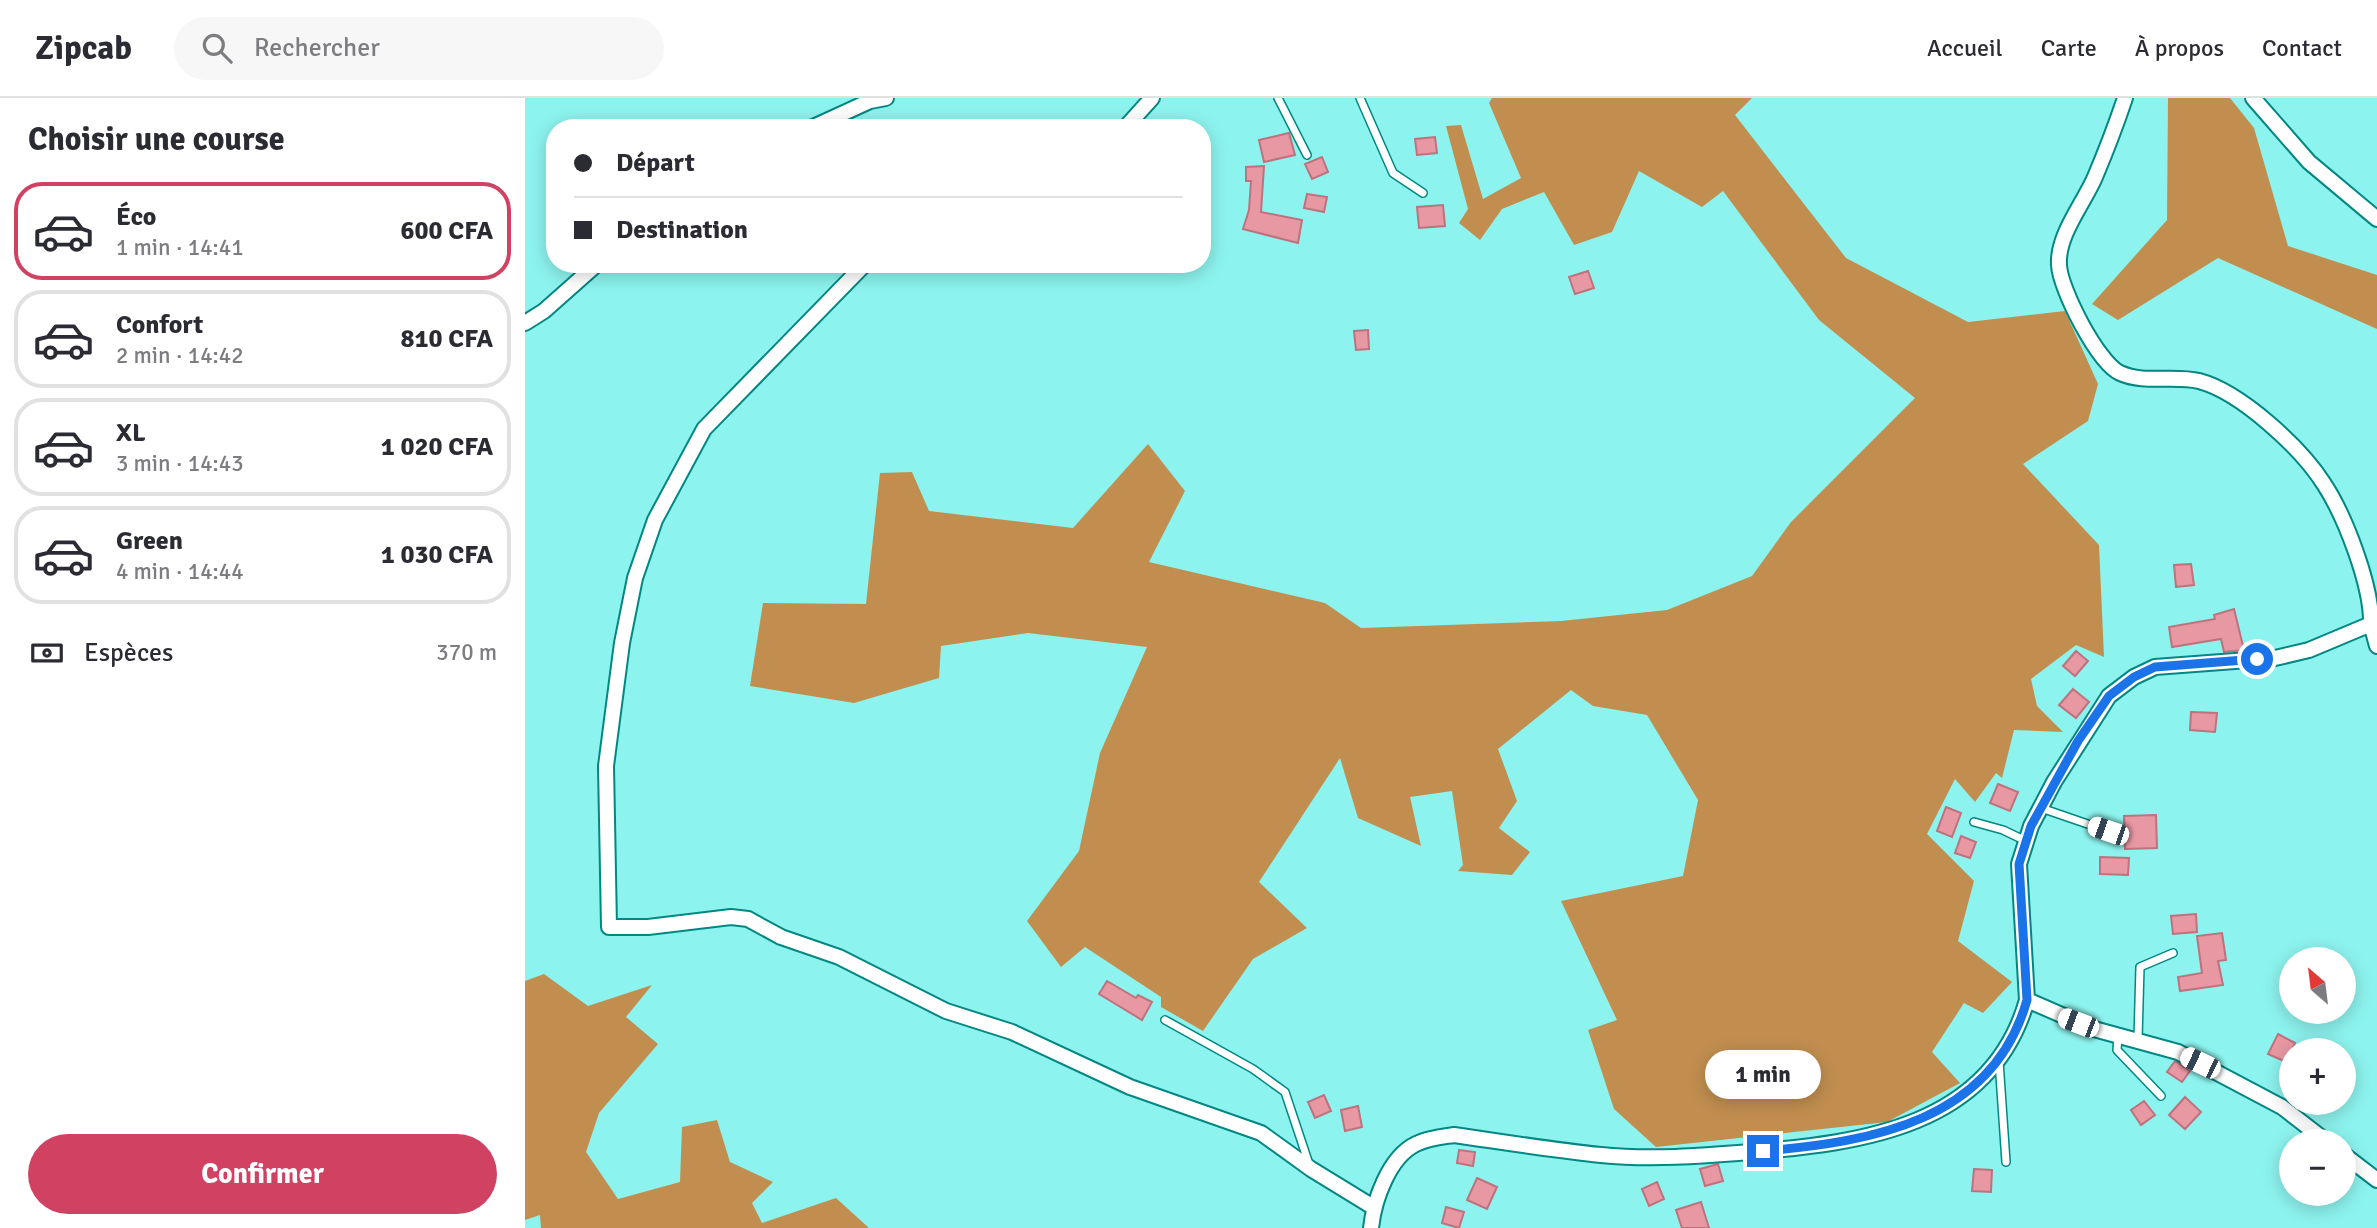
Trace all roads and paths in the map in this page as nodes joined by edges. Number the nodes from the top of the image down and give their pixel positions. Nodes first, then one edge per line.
1 (886, 98) edge
2 (1152, 98) edge
3 (1278, 98) edge
4 (1360, 98) edge
5 (2125, 98) edge
6 (2253, 98) edge
7 (831, 119) edge
8 (1133, 119) edge
9 (1307, 155) dead end
10 (1423, 193) dead end
11 (2377, 219) edge
12 (587, 273) edge
13 (856, 273) edge
14 (525, 323) edge
15 (2371, 624) junction
16 (2377, 646) edge
17 (2040, 807) junction
18 (1974, 822) dead end
19 (2108, 831) dead end
20 (2026, 841) junction
21 (2173, 953) dead end
22 (2027, 1000) junction
23 (2048, 1011) junction
24 (1165, 1020) dead end
25 (2021, 1021) junction
26 (2118, 1036) junction
27 (2138, 1039) junction
28 (1999, 1056) junction
29 (2161, 1096) dead end
30 (2310, 1129) edge
31 (2006, 1162) dead end
32 (2356, 1164) edge
33 (1311, 1169) junction
34 (2377, 1180) edge
35 (1373, 1207) junction
36 (1371, 1228) edge

1 - 7 street
2 - 8 street
3 - 9 lane
4 - 10 lane
5 - 15 street
6 - 11 street
12 - 14 street
13 - 33 street
15 - 16 street
15 - 17 street
17 - 19 lane
17 - 20 street
18 - 20 lane
20 - 22 street
21 - 27 lane
22 - 23 street
22 - 25 street
23 - 25 street
23 - 26 street
24 - 33 lane
25 - 28 street
26 - 27 street
26 - 29 lane
27 - 30 street
28 - 31 lane
28 - 35 street
32 - 34 street
33 - 35 street
35 - 36 street

